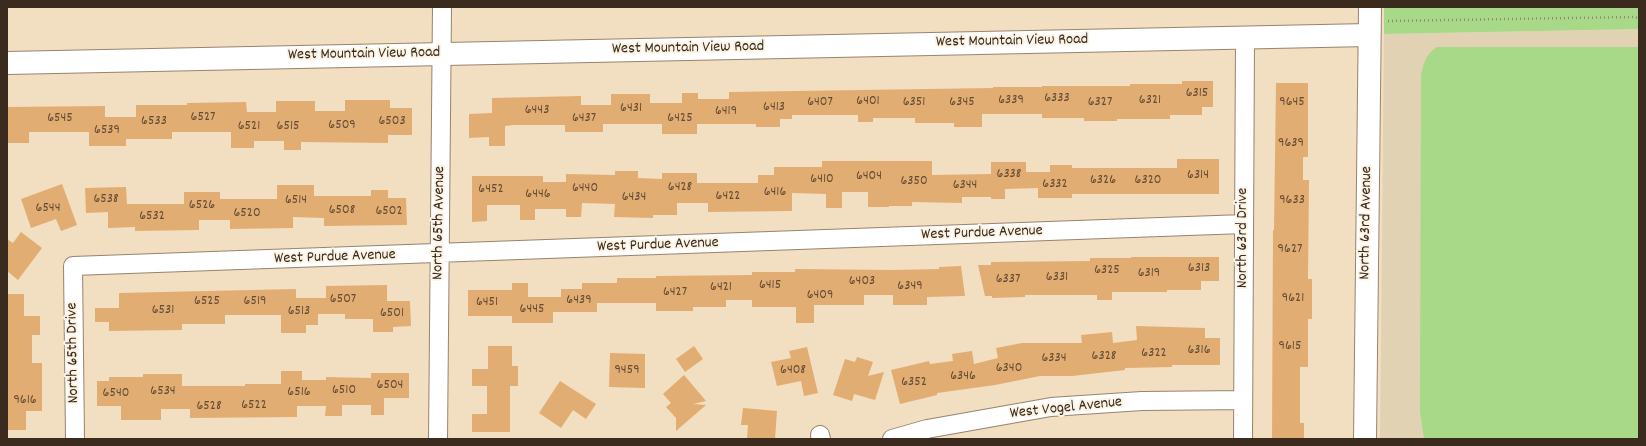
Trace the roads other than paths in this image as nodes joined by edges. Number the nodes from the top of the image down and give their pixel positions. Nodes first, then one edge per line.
1 (442, 7) edge
2 (1369, 21) edge
3 (1245, 38) junction
4 (442, 53) junction
5 (7, 63) edge
6 (1244, 224) junction
7 (440, 254) junction
8 (73, 266) joint
9 (1243, 400) junction
10 (75, 439) edge
11 (438, 439) edge
12 (892, 439) edge
13 (1243, 439) edge
14 (1365, 439) edge

1 - 4 street, North 65th Avenue
2 - 3 street, West Mountain View Road
2 - 14 street, North 63rd Avenue
3 - 4 street, West Mountain View Road
3 - 6 street, North 63rd Drive
4 - 5 street, West Mountain View Road
4 - 7 street, North 65th Avenue
6 - 7 street, West Purdue Avenue
6 - 9 street, North 63rd Drive
7 - 8 street, West Purdue Avenue
7 - 11 street, North 65th Avenue
8 - 10 street, North 65th Drive
9 - 12 street, West Vogel Avenue
9 - 13 street, North 63rd Drive

